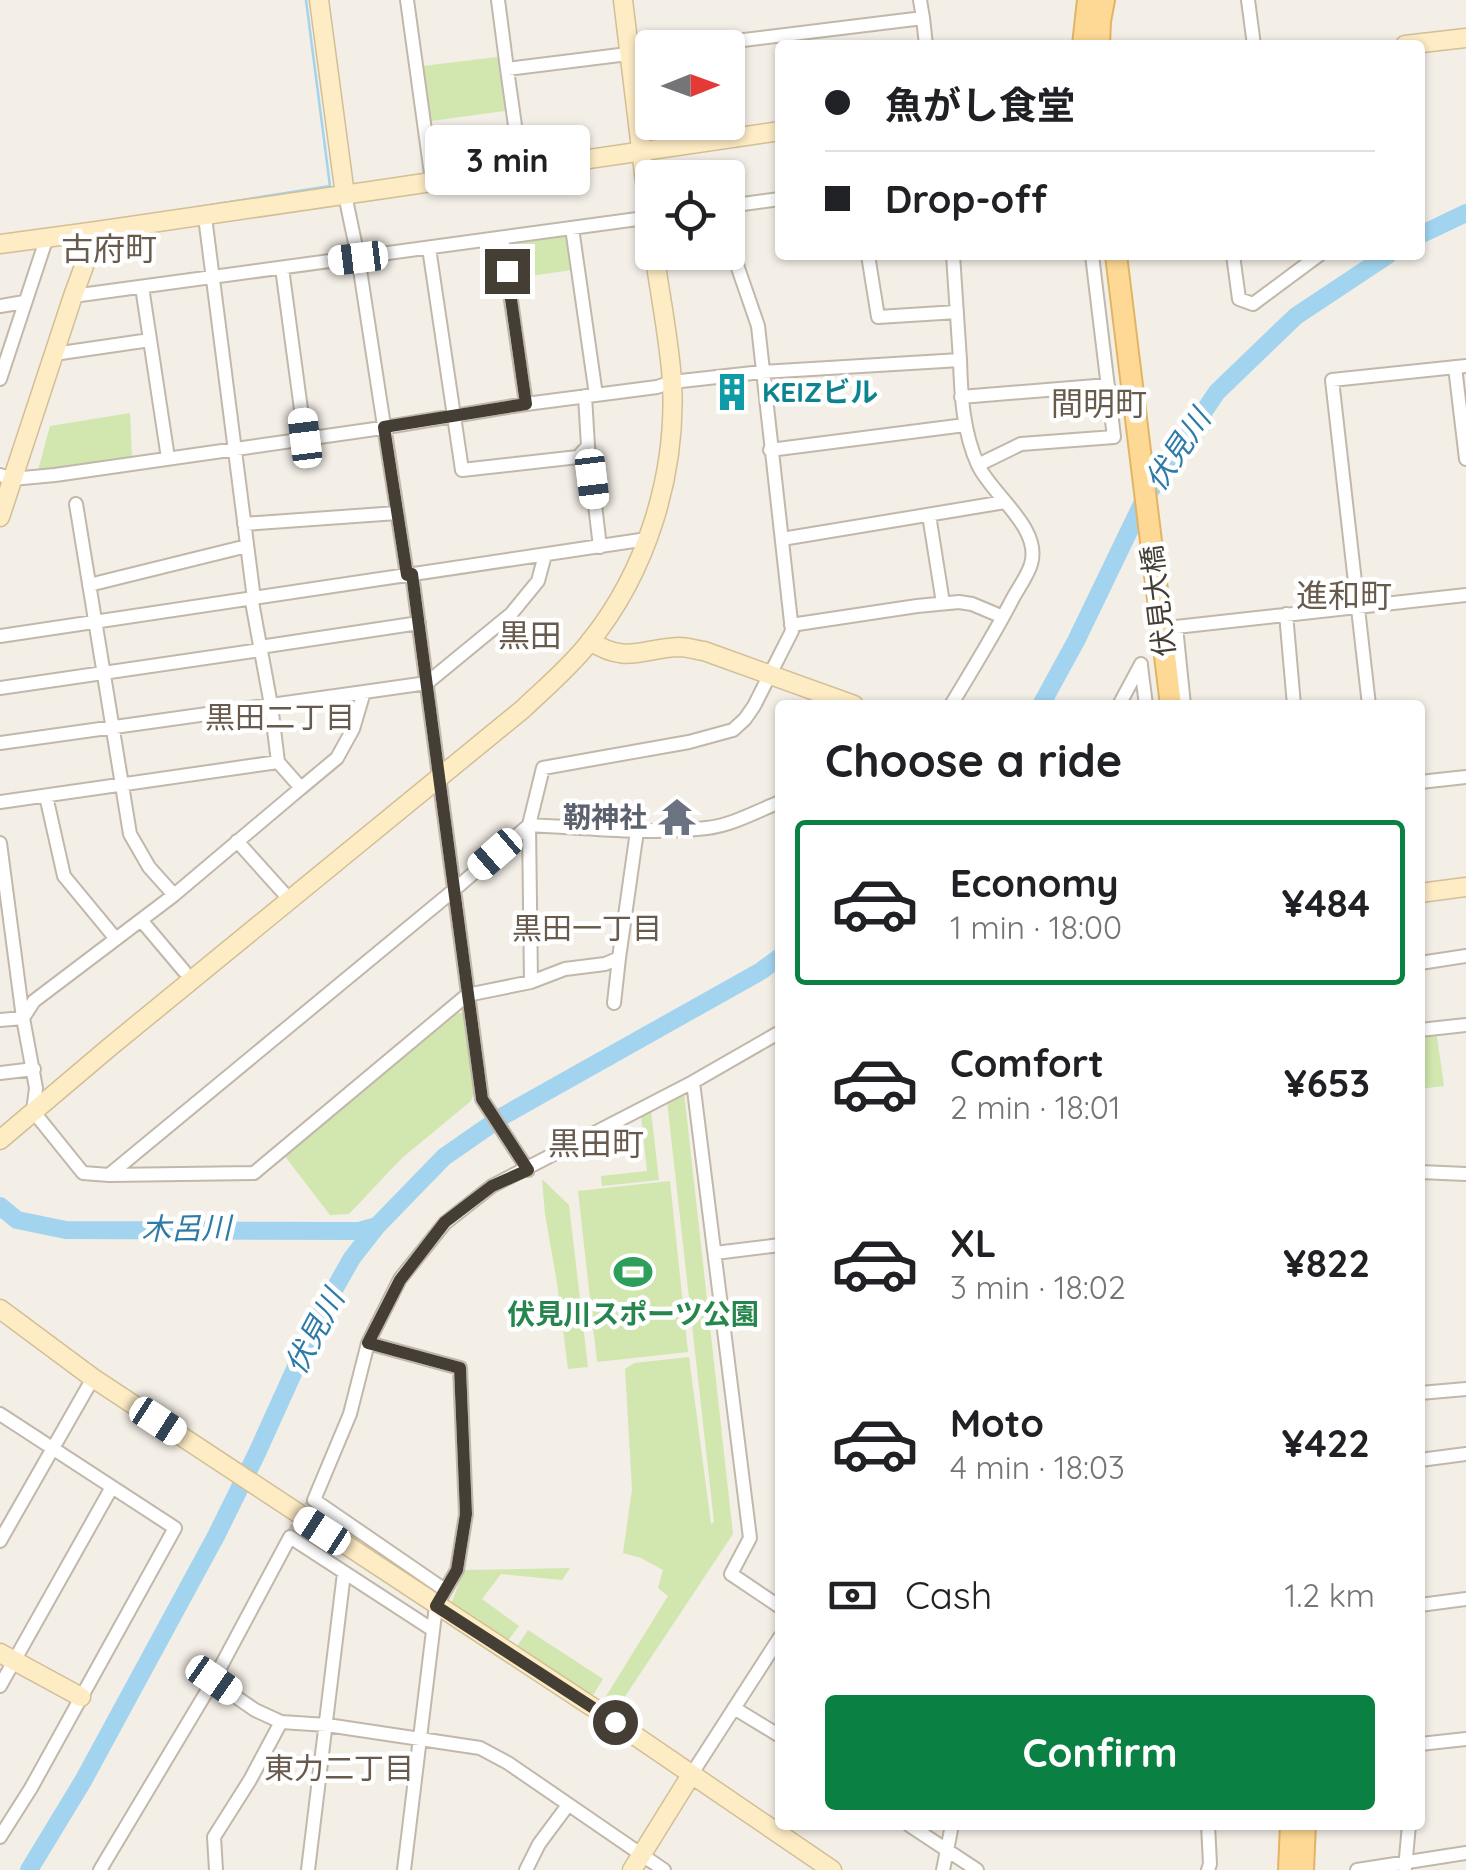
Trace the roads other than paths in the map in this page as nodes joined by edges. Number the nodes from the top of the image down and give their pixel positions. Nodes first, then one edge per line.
1 (318, 0) edge
2 (407, 0) edge
3 (498, 0) edge
4 (623, 0) edge
5 (920, 0) edge
6 (1088, 0) edge
7 (1104, 0) edge
8 (1248, 0) edge
9 (923, 18) junction
10 (1466, 38) edge
11 (745, 40) edge
12 (925, 40) edge
13 (1084, 40) edge
14 (1099, 40) edge
15 (1253, 40) edge
16 (1425, 43) edge
17 (635, 52) edge
18 (629, 53) junction
19 (507, 68) junction
20 (775, 132) edge
21 (641, 150) junction
22 (642, 160) edge
23 (521, 168) junction
24 (432, 180) junction
25 (345, 195) junction
26 (775, 200) edge
27 (204, 217) junction
28 (635, 219) edge
29 (572, 228) junction
30 (97, 230) junction
31 (47, 237) junction
32 (502, 238) junction
33 (0, 244) edge
34 (429, 248) junction
35 (358, 258) junction
36 (869, 260) edge
37 (953, 260) edge
38 (1107, 260) edge
39 (1107, 260) edge
40 (1107, 260) edge
41 (1235, 260) edge
42 (1311, 260) edge
43 (282, 268) junction
44 (656, 270) edge
45 (212, 277) junction
46 (142, 287) junction
47 (72, 296) junction
48 (24, 302) junction
49 (0, 306) edge
50 (957, 312) junction
51 (150, 340) junction
52 (54, 354) junction
53 (960, 360) junction
54 (1461, 366) edge
55 (762, 372) junction
56 (0, 379) edge
57 (672, 382) junction
58 (1108, 385) junction
59 (590, 396) junction
60 (962, 397) junction
61 (526, 404) junction
62 (453, 416) junction
63 (965, 425) junction
64 (384, 427) junction
65 (305, 438) junction
66 (588, 446) junction
67 (234, 449) junction
68 (770, 450) junction
69 (168, 458) junction
70 (1466, 459) edge
71 (978, 465) junction
72 (6, 477) edge
73 (1004, 502) junction
74 (76, 504) dead end
75 (398, 513) junction
76 (929, 515) junction
77 (0, 516) edge
78 (244, 524) junction
79 (782, 539) junction
80 (647, 540) junction
81 (247, 546) junction
82 (600, 546) junction
83 (545, 554) junction
84 (410, 574) junction
85 (89, 585) junction
86 (1466, 595) edge
87 (254, 599) junction
88 (943, 604) junction
89 (1357, 607) junction
90 (1286, 614) junction
91 (1003, 617) junction
92 (95, 621) junction
93 (419, 623) junction
94 (791, 626) junction
95 (0, 636) edge
96 (590, 642) junction
97 (260, 648) junction
98 (103, 672) junction
99 (770, 674) junction
100 (427, 683) junction
101 (0, 688) edge
102 (364, 692) junction
103 (840, 700) edge
104 (954, 700) edge
105 (1122, 700) edge
106 (1145, 700) edge
107 (1157, 700) edge
108 (1170, 700) edge
109 (1183, 700) edge
110 (1294, 700) edge
111 (1368, 700) edge
112 (271, 704) junction
113 (112, 727) junction
114 (0, 743) edge
115 (278, 762) junction
116 (440, 777) junction
117 (1466, 777) edge
118 (1425, 781) edge
119 (122, 785) junction
120 (301, 788) junction
121 (46, 796) junction
122 (0, 802) edge
123 (775, 804) edge
124 (529, 825) junction
125 (637, 831) junction
126 (237, 840) junction
127 (0, 843) edge
128 (0, 850) edge
129 (1466, 887) edge
130 (454, 890) junction
131 (1425, 892) edge
132 (174, 895) junction
133 (290, 900) junction
134 (4, 904) edge
135 (141, 920) junction
136 (116, 939) junction
137 (1466, 956) edge
138 (619, 958) junction
139 (16, 959) junction
140 (0, 961) edge
141 (1425, 961) edge
142 (184, 971) dead end
143 (531, 982) junction
144 (467, 995) junction
145 (614, 1002) dead end
146 (24, 1018) junction
147 (0, 1020) edge
148 (1466, 1025) edge
149 (1425, 1029) edge
150 (775, 1035) edge
151 (34, 1070) junction
152 (0, 1073) edge
153 (693, 1082) junction
154 (33, 1111) junction
155 (0, 1140) edge
156 (528, 1170) junction
157 (1425, 1172) edge
158 (1466, 1174) edge
159 (109, 1175) junction
160 (775, 1247) edge
161 (715, 1253) junction
162 (0, 1309) edge
163 (368, 1343) junction
164 (92, 1378) junction
165 (1466, 1389) edge
166 (1425, 1393) edge
167 (0, 1414) edge
168 (53, 1448) junction
169 (1466, 1454) edge
170 (1425, 1459) edge
171 (112, 1487) junction
172 (0, 1540) edge
173 (344, 1572) junction
174 (440, 1598) junction
175 (1466, 1599) edge
176 (775, 1604) edge
177 (1425, 1604) edge
178 (433, 1630) junction
179 (775, 1645) edge
180 (7, 1657) edge
181 (214, 1680) junction
182 (0, 1686) edge
183 (81, 1696) junction
184 (734, 1708) junction
185 (282, 1722) junction
186 (327, 1725) junction
187 (775, 1733) edge
188 (420, 1737) junction
189 (1466, 1740) edge
190 (1425, 1744) edge
191 (692, 1774) junction
192 (568, 1805) junction
193 (916, 1830) edge
194 (951, 1830) edge
195 (1208, 1830) edge
196 (1291, 1830) edge
197 (1305, 1830) edge
198 (1409, 1830) edge
199 (0, 1836) edge
200 (948, 1852) junction
201 (1459, 1860) edge
202 (637, 1862) edge
203 (1405, 1866) edge
204 (823, 1867) edge
205 (100, 1870) edge
206 (216, 1870) edge
207 (308, 1870) edge
208 (404, 1870) edge
209 (526, 1870) edge
210 (664, 1870) edge
211 (943, 1870) edge
212 (977, 1870) edge
213 (1208, 1870) edge
214 (1289, 1870) edge
215 (1303, 1870) edge
216 (1357, 1870) edge

1 - 25 street
2 - 24 street
3 - 19 street
4 - 18 street
5 - 9 street
6 - 13 main road
7 - 14 main road
8 - 15 street
9 - 11 street
9 - 12 street
10 - 16 street
17 - 18 street
18 - 19 street
18 - 21 street
19 - 23 street
20 - 21 street
21 - 22 street
21 - 23 street
23 - 24 street
24 - 25 street
25 - 27 street
25 - 35 street
26 - 55 street
27 - 30 street
27 - 45 street
28 - 29 street
29 - 32 street
29 - 59 street
30 - 31 street
30 - 47 street
31 - 33 street
31 - 48 street
32 - 34 street
32 - 61 street
34 - 35 street
34 - 62 street
35 - 43 street
35 - 64 street
36 - 50 street
37 - 50 street
38 - 58 street
39 - 107 main road, 伏見大橋
40 - 108 main road, 伏見大橋
41 - 42 street
43 - 45 street
43 - 65 street
44 - 57 street
45 - 46 street
45 - 67 street
46 - 47 street
46 - 51 street
47 - 52 street
48 - 49 street
48 - 56 street
50 - 53 street
51 - 52 street
51 - 69 street
52 - 72 street
53 - 55 street
53 - 60 street
54 - 70 street
54 - 89 street
55 - 57 street
55 - 68 street
57 - 59 street
57 - 80 street
58 - 60 street
58 - 71 street
59 - 61 street
59 - 66 street
60 - 63 street
61 - 62 street
62 - 64 street
62 - 66 street
63 - 68 street
63 - 71 street
64 - 65 street
64 - 75 street
65 - 67 street
66 - 82 street
67 - 69 street
67 - 78 street
68 - 79 street
69 - 72 street
71 - 73 street
72 - 77 street
73 - 76 street
73 - 91 street
74 - 85 street
75 - 78 street
75 - 84 street
76 - 79 street
76 - 88 street
78 - 81 street
79 - 94 street
80 - 82 street
80 - 96 street
81 - 85 street
81 - 87 street
82 - 83 street
83 - 84 street
83 - 100 street
84 - 87 street
84 - 93 street
85 - 92 street
86 - 89 street
87 - 92 street
87 - 97 street
88 - 91 street
88 - 94 street
89 - 90 street
89 - 111 street
90 - 109 street
90 - 110 street
91 - 104 street
92 - 95 street
92 - 98 street
93 - 97 street
93 - 100 street
94 - 99 street
96 - 99 street
96 - 116 street
97 - 98 street
97 - 112 street
98 - 101 street
98 - 113 street
99 - 103 street
99 - 124 street
100 - 102 street
100 - 116 street
102 - 112 street
102 - 120 street
105 - 106 street
112 - 113 street
112 - 115 street
113 - 114 street
113 - 119 street
115 - 119 street
115 - 120 street
116 - 130 street
116 - 133 street
117 - 118 street
119 - 121 street
119 - 132 street
120 - 126 street
121 - 122 street
121 - 136 street
123 - 125 street
124 - 125 street
124 - 130 street
124 - 143 street
125 - 138 street
126 - 132 street
126 - 133 street
127 - 128 street
128 - 134 street
129 - 131 street
130 - 144 street
130 - 159 street
132 - 135 street
133 - 154 street
134 - 139 street
135 - 136 street
135 - 142 street
136 - 146 street
137 - 141 street
138 - 143 street
138 - 145 street
139 - 140 street
139 - 146 street
143 - 144 street
144 - 156 street
144 - 159 street
146 - 147 street
146 - 151 street
148 - 149 street
150 - 153 street
151 - 152 street
151 - 154 street
153 - 156 street
153 - 161 street
154 - 155 street
154 - 159 street
156 - 163 street
157 - 158 street
160 - 161 street
161 - 176 street
162 - 164 street
163 - 174 street
163 - 174 street
164 - 168 street
164 - 174 street
165 - 166 street
167 - 168 street
168 - 171 street
168 - 172 street
169 - 170 street
171 - 180 street
171 - 183 street
173 - 178 street
173 - 181 street
173 - 186 street
174 - 178 street
174 - 191 street
175 - 177 street
178 - 188 street
179 - 184 street
180 - 182 street
180 - 183 street
181 - 185 street
181 - 205 street
183 - 199 street
184 - 187 street
184 - 191 street
185 - 186 street
185 - 206 street
186 - 188 street
186 - 207 street
188 - 192 street
188 - 208 street
189 - 190 street
191 - 202 street
191 - 204 street
192 - 202 street
192 - 209 street
193 - 200 street
194 - 200 street
195 - 213 street
196 - 214 main road
197 - 215 main road
198 - 203 street
200 - 211 street
200 - 212 street
201 - 203 street
202 - 210 street
203 - 216 street

